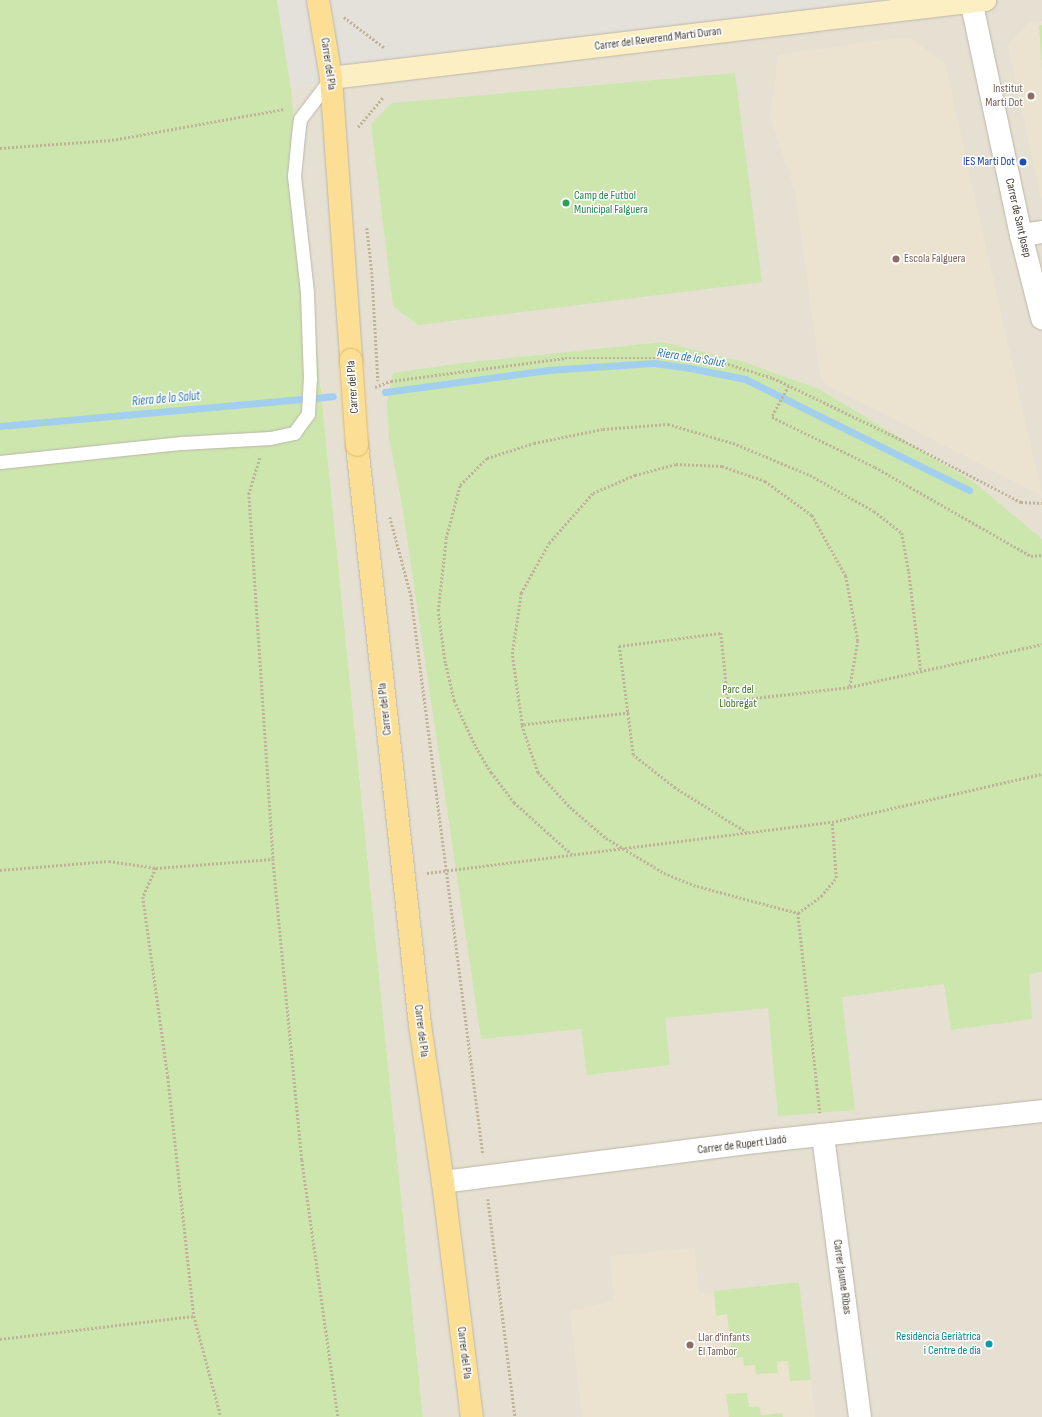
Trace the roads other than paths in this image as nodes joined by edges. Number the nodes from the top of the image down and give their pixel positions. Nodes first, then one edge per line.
1 (318, 0) edge
2 (976, 1) edge
3 (331, 78) junction
4 (1032, 234) edge
5 (1042, 318) edge
6 (0, 462) edge
7 (1042, 1111) edge
8 (823, 1136) junction
9 (443, 1182) junction
10 (472, 1417) edge
11 (860, 1417) edge

1 - 3 main road, Carrer del Pla
2 - 3 street, Carrer del Reverend Martí Duran
2 - 4 street, Carrer de Sant Josep
3 - 6 lane
3 - 9 main road, Carrer del Pla, bridge
4 - 5 street, Carrer de Sant Josep
7 - 8 street, Carrer de Rupert Lladó
8 - 9 street, Carrer de Rupert Lladó
8 - 11 street, Carrer Jaume Ribas
9 - 10 main road, Carrer del Pla

